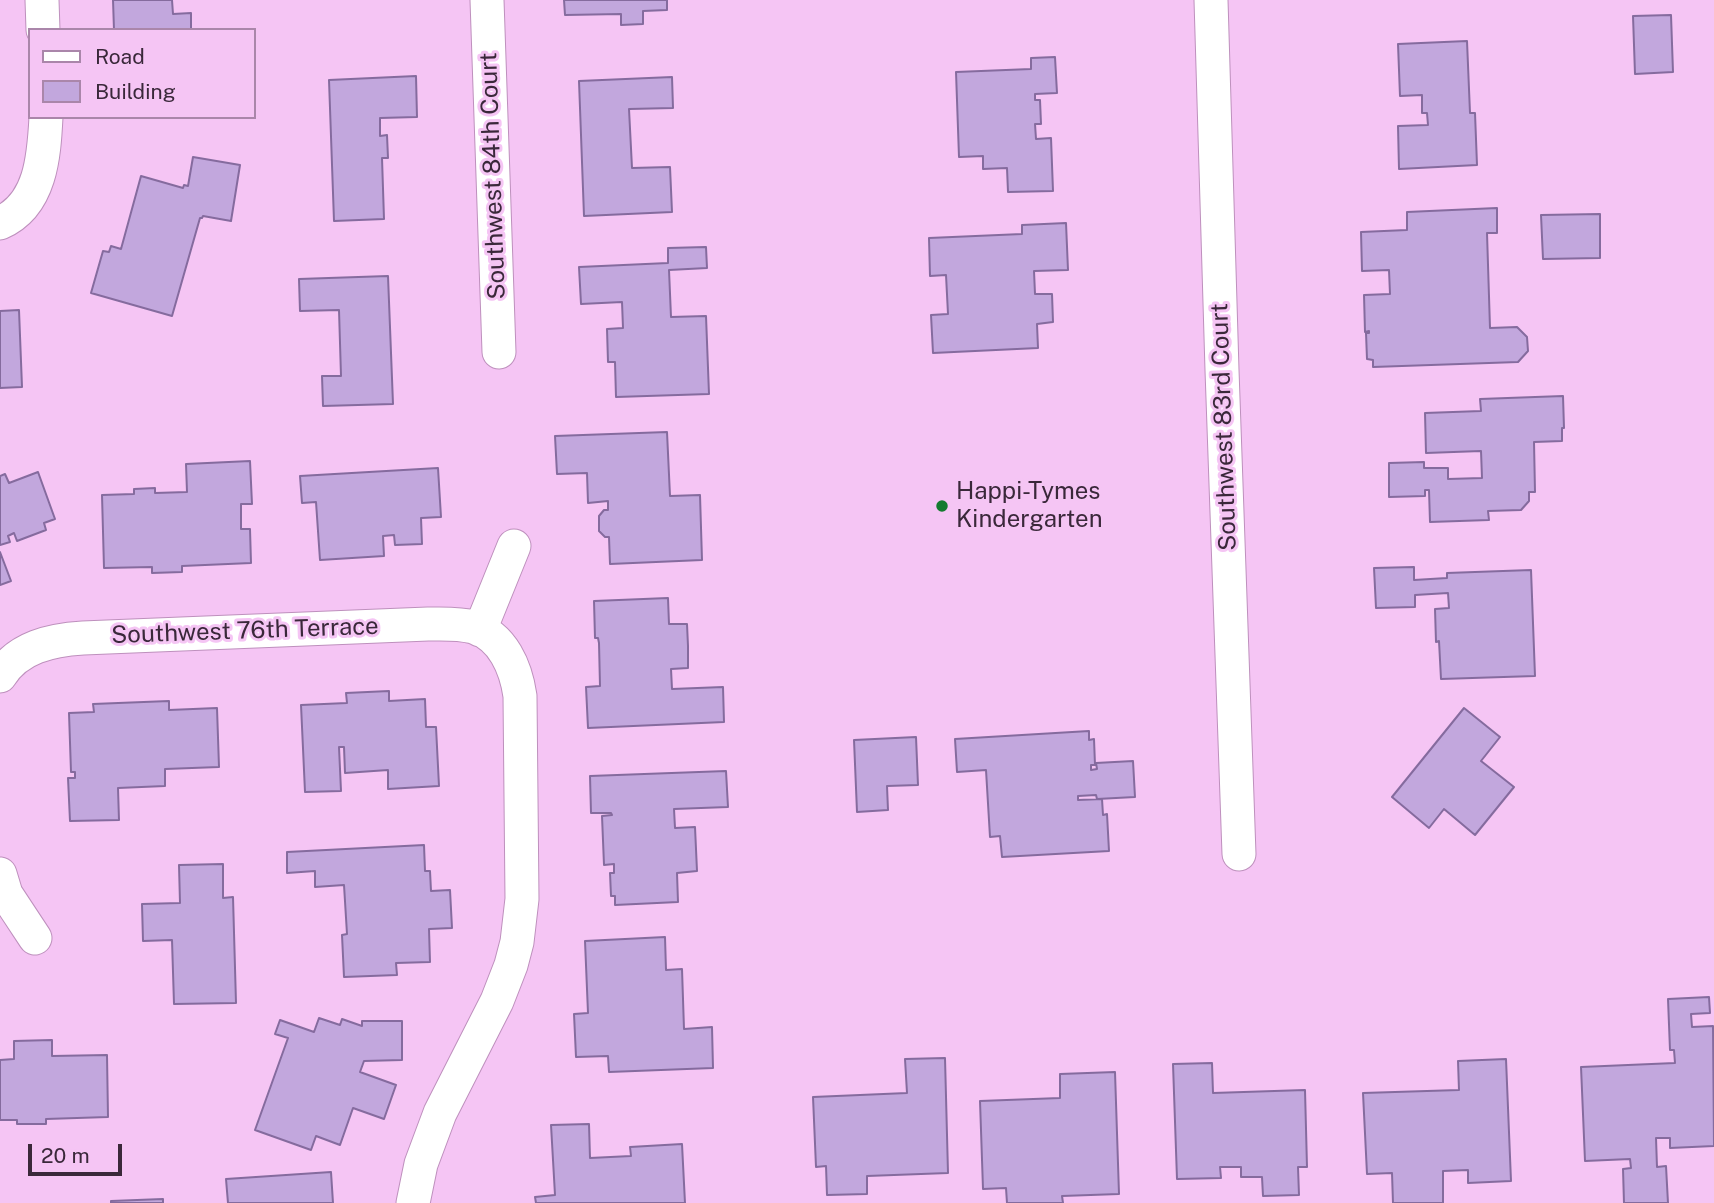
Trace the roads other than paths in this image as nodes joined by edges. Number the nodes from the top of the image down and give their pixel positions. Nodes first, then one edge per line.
1 (42, 0) edge
2 (487, 0) edge
3 (1211, 0) edge
4 (43, 28) edge
5 (46, 119) edge
6 (0, 223) edge
7 (499, 352) dead end
8 (514, 546) dead end
9 (481, 630) junction
10 (7, 668) edge
11 (1239, 854) dead end
12 (0, 874) edge
13 (35, 939) dead end
14 (414, 1203) edge

1 - 4 street
2 - 7 street, Southwest 84th Court
3 - 11 street, Southwest 83rd Court
5 - 6 street
8 - 9 street
9 - 10 street, Southwest 76th Terrace
9 - 14 street
12 - 13 street

